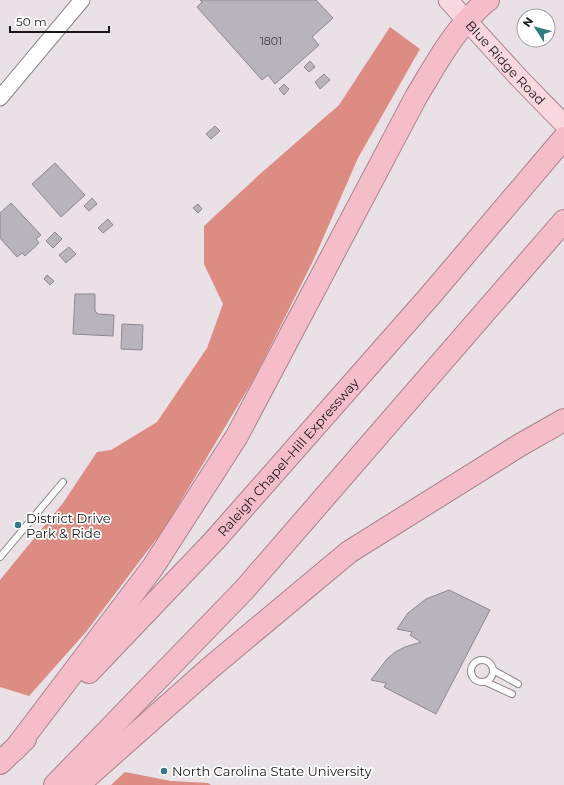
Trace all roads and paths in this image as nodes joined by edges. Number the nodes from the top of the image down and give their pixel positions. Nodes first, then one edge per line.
1 (82, 0) edge
2 (448, 0) edge
3 (488, 0) edge
4 (467, 21) junction
5 (0, 98) edge
6 (564, 124) edge
7 (564, 138) edge
8 (564, 221) edge
9 (564, 420) edge
10 (63, 482) dead end
11 (0, 557) edge
12 (493, 670) junction
13 (486, 682) junction
14 (518, 684) dead end
15 (512, 694) dead end
16 (15, 749) junction
17 (0, 764) edge
18 (55, 785) edge
19 (78, 785) edge

1 - 5 street
2 - 4 main road, Blue Ridge Road
3 - 4 highway
4 - 6 main road, Blue Ridge Road
4 - 16 highway
7 - 16 highway, Raleigh Chapel–Hill Expressway
8 - 18 highway
9 - 19 highway
10 - 11 lane
12 - 13 lane
12 - 13 lane
12 - 14 lane
13 - 15 lane
16 - 17 highway, Raleigh Chapel–Hill Expressway

